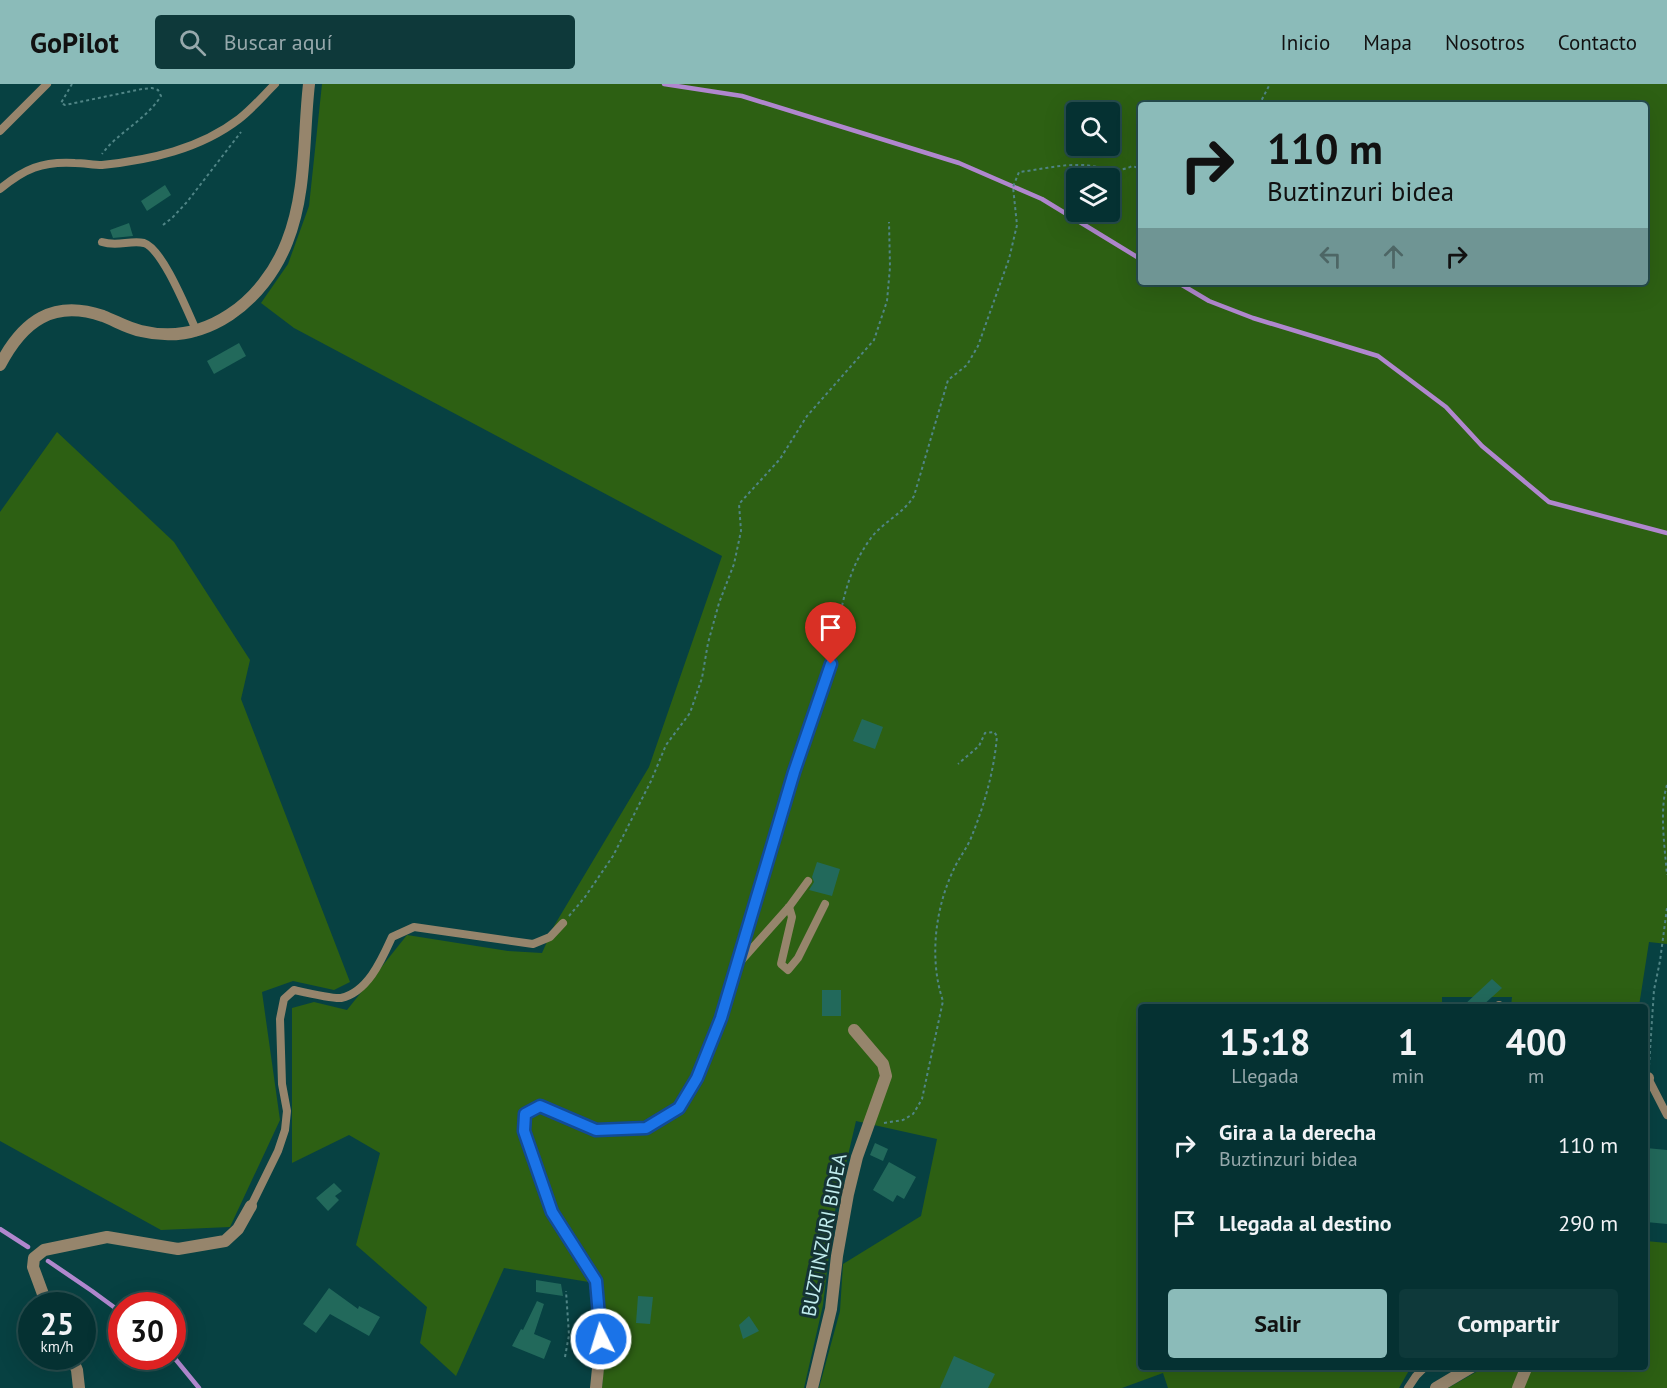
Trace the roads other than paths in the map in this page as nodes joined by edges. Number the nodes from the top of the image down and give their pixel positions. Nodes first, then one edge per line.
1 (47, 84) edge
2 (275, 84) edge
3 (309, 84) edge
4 (0, 131) edge
5 (0, 189) edge
6 (102, 242) dead end
7 (197, 332) junction
8 (0, 365) edge
9 (831, 664) road end
10 (807, 881) dead end
11 (825, 904) dead end
12 (789, 907) junction
13 (563, 923) road end
14 (736, 965) junction
15 (854, 1030) dead end
16 (1648, 1083) edge
17 (1667, 1114) edge
18 (251, 1206) joint
19 (42, 1292) edge
20 (77, 1370) edge
21 (1422, 1370) edge
22 (1466, 1370) edge
23 (1525, 1370) edge
24 (80, 1388) edge
25 (596, 1388) edge
26 (812, 1388) edge
27 (1408, 1388) edge
28 (1436, 1388) edge
29 (1518, 1388) edge

1 - 4 lane
2 - 5 lane
3 - 7 street
6 - 7 lane
7 - 8 street
9 - 14 street
10 - 12 lane
11 - 12 lane
12 - 14 lane
13 - 18 lane
14 - 25 street
15 - 26 street, BUZTINZURI BIDEA
16 - 17 lane
18 - 19 street
20 - 24 street
21 - 27 lane
22 - 28 street
23 - 29 street

